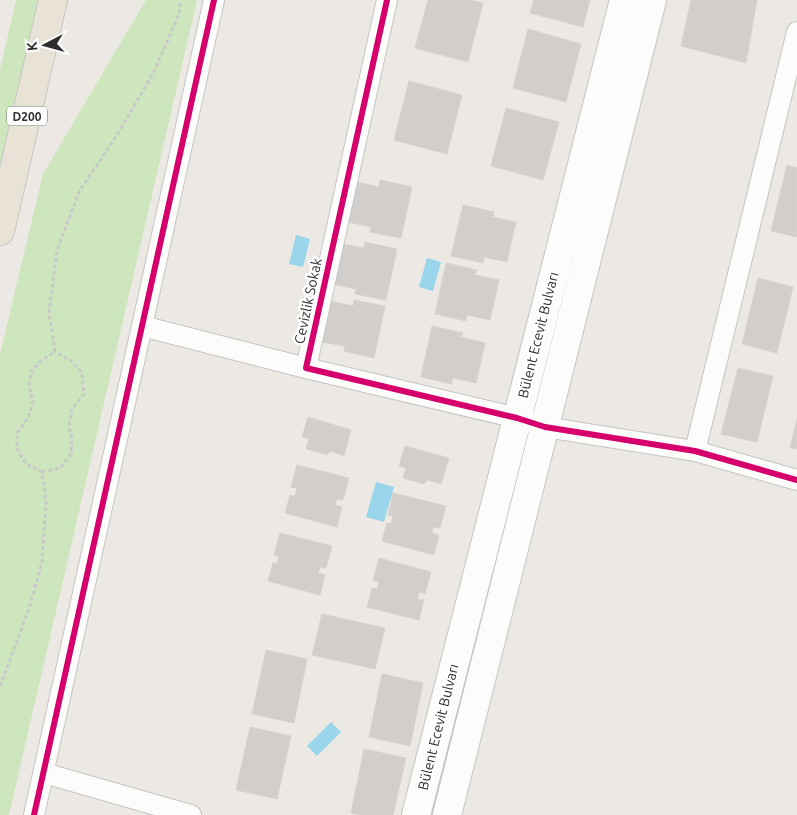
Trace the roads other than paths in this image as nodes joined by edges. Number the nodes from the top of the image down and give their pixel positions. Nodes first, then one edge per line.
1 (53, 0) edge
2 (214, 0) edge
3 (387, 0) edge
4 (624, 0) edge
5 (652, 0) edge
6 (797, 36) edge
7 (0, 231) edge
8 (142, 326) junction
9 (306, 368) junction
10 (517, 418) junction
11 (544, 427) junction
12 (695, 451) junction
13 (797, 480) edge
14 (44, 773) junction
15 (34, 815) edge
16 (191, 815) edge
17 (416, 815) edge
18 (447, 815) edge

1 - 7 highway, D200
2 - 8 street
3 - 9 street, Cevizlik Sokak
4 - 10 main road, Bülent Ecevit Bulvarı
5 - 11 main road, Bülent Ecevit Bulvarı
6 - 12 street
8 - 9 street
8 - 14 street
9 - 10 street
10 - 11 street
10 - 17 main road, Bülent Ecevit Bulvarı
11 - 12 street
11 - 18 main road, Bülent Ecevit Bulvarı
12 - 13 street
14 - 15 street
14 - 16 street

